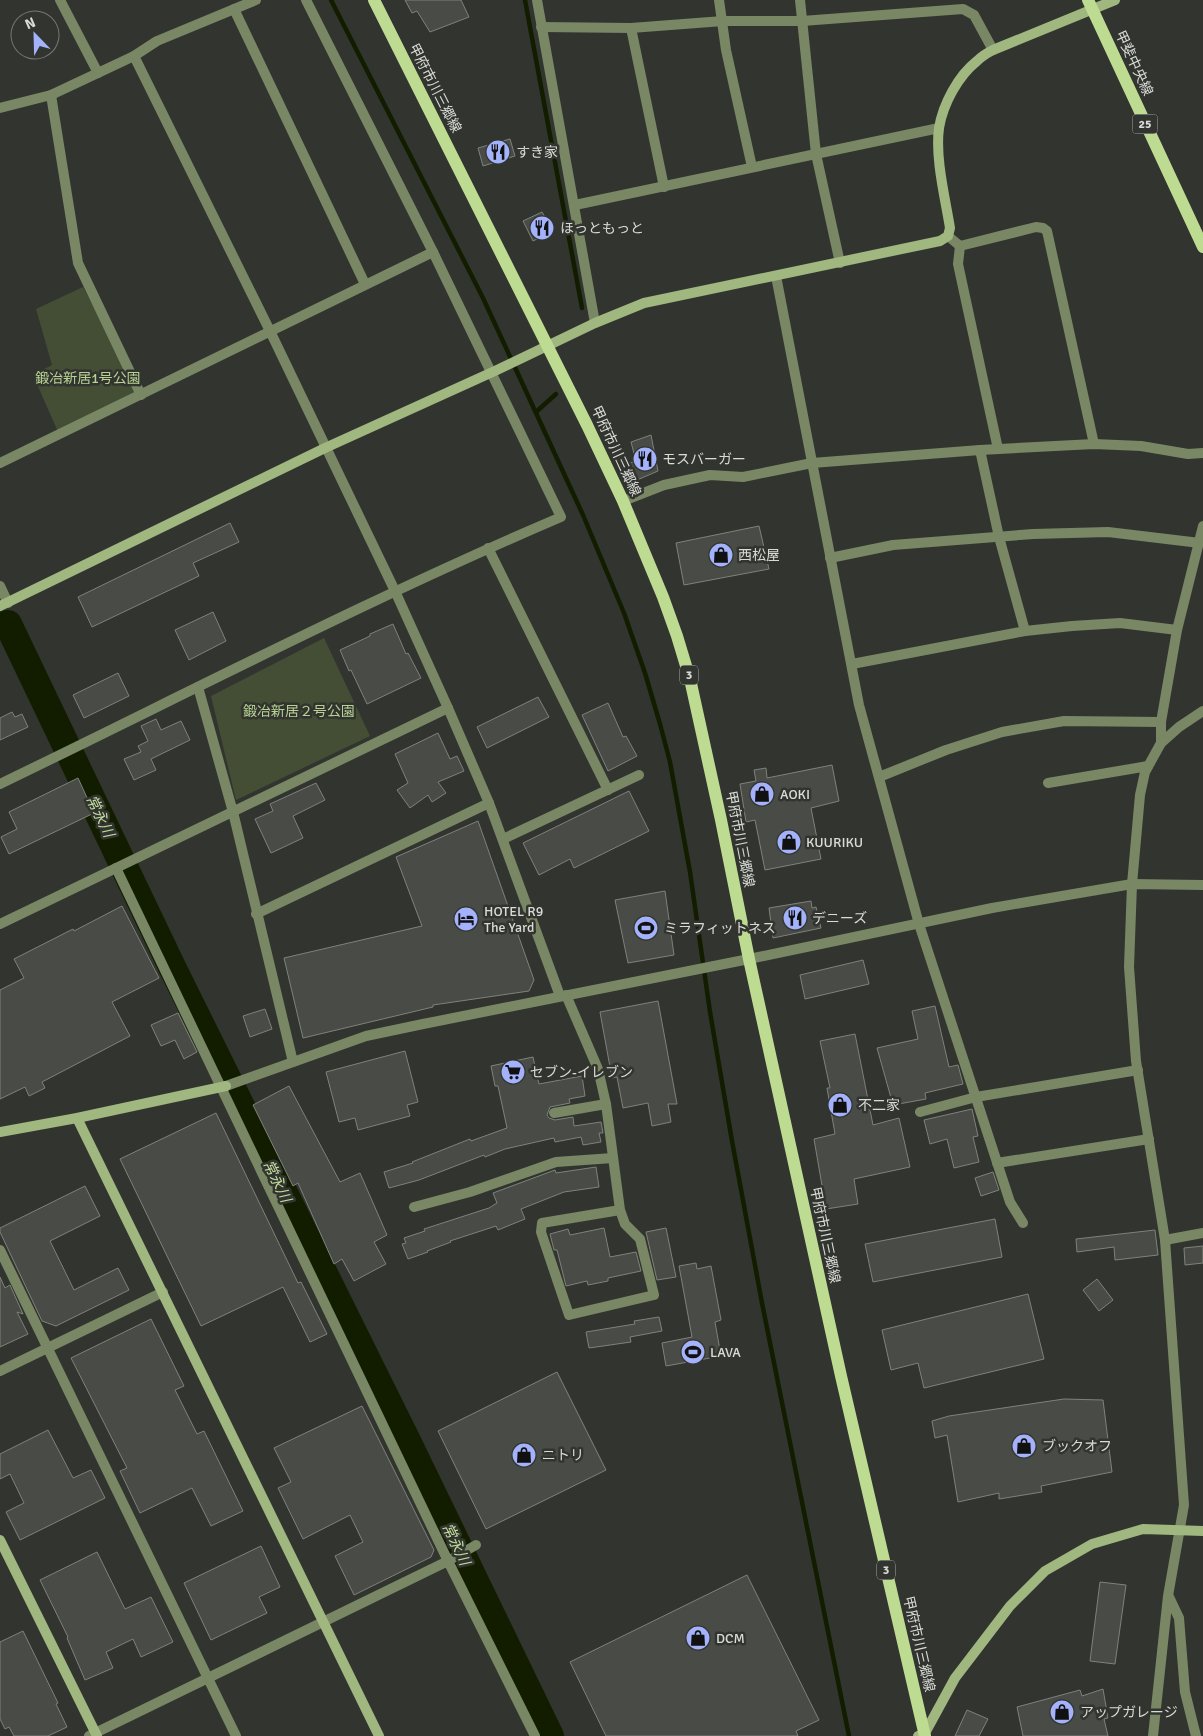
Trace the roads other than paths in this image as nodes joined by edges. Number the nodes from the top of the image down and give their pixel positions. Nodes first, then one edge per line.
1 (60, 0) edge
2 (256, 0) edge
3 (306, 0) edge
4 (374, 0) edge
5 (537, 0) edge
6 (718, 0) edge
7 (800, 0) edge
8 (1115, 0) edge
9 (1090, 4) edge
10 (234, 9) junction
11 (723, 21) junction
12 (802, 21) junction
13 (542, 27) junction
14 (631, 28) junction
15 (993, 50) junction
16 (134, 56) junction
17 (98, 74) junction
18 (50, 95) junction
19 (0, 108) edge
20 (939, 128) junction
21 (816, 154) junction
22 (752, 167) junction
23 (664, 187) junction
24 (575, 205) junction
25 (948, 236) junction
26 (960, 246) junction
27 (1203, 247) edge
28 (433, 252) junction
29 (840, 263) junction
30 (776, 276) junction
31 (365, 284) junction
32 (595, 323) junction
33 (270, 331) junction
34 (548, 345) junction
35 (494, 372) junction
36 (141, 395) junction
37 (1094, 444) junction
38 (326, 448) junction
39 (998, 449) junction
40 (980, 450) junction
41 (1203, 453) edge
42 (0, 463) edge
43 (812, 463) junction
44 (623, 501) junction
45 (1203, 526) edge
46 (999, 537) junction
47 (1200, 543) junction
48 (488, 548) junction
49 (830, 558) junction
50 (0, 586) edge
51 (395, 591) junction
52 (4, 604) edge
53 (1177, 630) junction
54 (1025, 631) junction
55 (852, 664) junction
56 (198, 687) junction
57 (448, 708) junction
58 (1203, 712) edge
59 (1161, 722) junction
60 (1161, 743) junction
61 (1148, 766) junction
62 (638, 775) dead end
63 (879, 777) junction
64 (1048, 783) dead end
65 (0, 784) edge
66 (608, 790) junction
67 (489, 803) junction
68 (233, 812) junction
69 (503, 839) junction
70 (118, 867) junction
71 (1132, 884) junction
72 (1203, 885) edge
73 (256, 914) junction
74 (0, 924) edge
75 (919, 924) junction
76 (748, 959) junction
77 (563, 996) junction
78 (294, 1062) junction
79 (1138, 1070) junction
80 (224, 1086) junction
81 (976, 1097) junction
82 (606, 1104) junction
83 (920, 1112) dead end
84 (554, 1113) dead end
85 (77, 1118) junction
86 (0, 1131) edge
87 (1150, 1139) junction
88 (614, 1158) junction
89 (998, 1163) junction
90 (414, 1207) dead end
91 (620, 1210) junction
92 (1023, 1222) dead end
93 (1203, 1233) edge
94 (1165, 1240) junction
95 (0, 1250) edge
96 (163, 1292) junction
97 (49, 1348) junction
98 (0, 1371) edge
99 (1180, 1530) junction
100 (1203, 1531) edge
101 (0, 1540) edge
102 (476, 1545) dead end
103 (448, 1561) junction
104 (1168, 1596) junction
105 (324, 1622) junction
106 (208, 1678) junction
107 (94, 1735) edge
108 (923, 1735) edge
109 (236, 1736) edge
110 (379, 1736) edge
111 (535, 1736) edge
112 (1153, 1736) edge
113 (1196, 1736) edge

1 - 17 street
2 - 10 street
3 - 28 street
4 - 34 main road, 甲府市川三郷線 / 3
5 - 13 street
6 - 11 street
7 - 12 street
8 - 9 street
9 - 15 street
9 - 27 main road, 甲斐中央線 / 25
10 - 16 street
10 - 31 street
11 - 12 street
11 - 14 street
11 - 22 street
12 - 15 street
12 - 21 street
13 - 14 street
13 - 24 street
14 - 23 street
15 - 20 street
16 - 17 street
16 - 33 street
17 - 18 street
18 - 19 street
18 - 36 street
20 - 21 street
20 - 25 street
21 - 22 street
21 - 29 street
22 - 23 street
23 - 24 street
24 - 32 street
25 - 26 street
25 - 29 street
26 - 37 street
26 - 39 street
28 - 31 street
28 - 35 street
29 - 30 street
30 - 32 street
30 - 43 street
31 - 33 street
32 - 34 street
33 - 36 street
33 - 38 street
34 - 35 street
34 - 44 main road, 甲府市川三郷線 / 3
35 - 38 street
35 - 48 street
36 - 42 street
37 - 39 street
37 - 41 street
38 - 51 street
38 - 52 street
39 - 40 street
40 - 43 street
40 - 46 street
43 - 44 street
43 - 49 street
44 - 76 main road, 甲府市川三郷線 / 3
45 - 47 street
46 - 47 street
46 - 49 street
46 - 54 street
47 - 53 street
48 - 51 street
48 - 66 street
49 - 55 street
50 - 52 street
51 - 56 street
51 - 57 street
53 - 54 street
53 - 59 street
54 - 55 street
55 - 63 street
56 - 65 street
56 - 68 street
57 - 67 street
57 - 68 street
58 - 60 street
59 - 60 street
59 - 63 street
60 - 61 street
61 - 64 street
61 - 71 street
62 - 66 street
63 - 75 street
66 - 69 street
67 - 69 street
67 - 73 street
68 - 70 street
68 - 73 street
69 - 77 street
70 - 74 street
70 - 80 street
71 - 72 street
71 - 75 street
71 - 79 street
73 - 78 street
75 - 76 street
75 - 81 street
76 - 77 street
76 - 108 main road, 甲府市川三郷線 / 3
77 - 78 street
77 - 82 street
78 - 80 street
79 - 81 street
79 - 87 street
80 - 85 street
80 - 103 street
81 - 83 street
81 - 89 street
82 - 84 street
82 - 88 street
85 - 86 street
85 - 96 street
87 - 89 street
87 - 94 street
88 - 90 street
88 - 91 street
89 - 92 street
91 - 91 street
93 - 94 street
94 - 99 street
95 - 97 street
96 - 97 street
96 - 105 street
97 - 98 street
97 - 106 street
99 - 100 street
99 - 104 street
99 - 108 street
101 - 107 street
102 - 103 street
103 - 105 street
103 - 111 street
104 - 112 street
104 - 113 street
105 - 106 street
105 - 110 street
106 - 107 street
106 - 109 street

